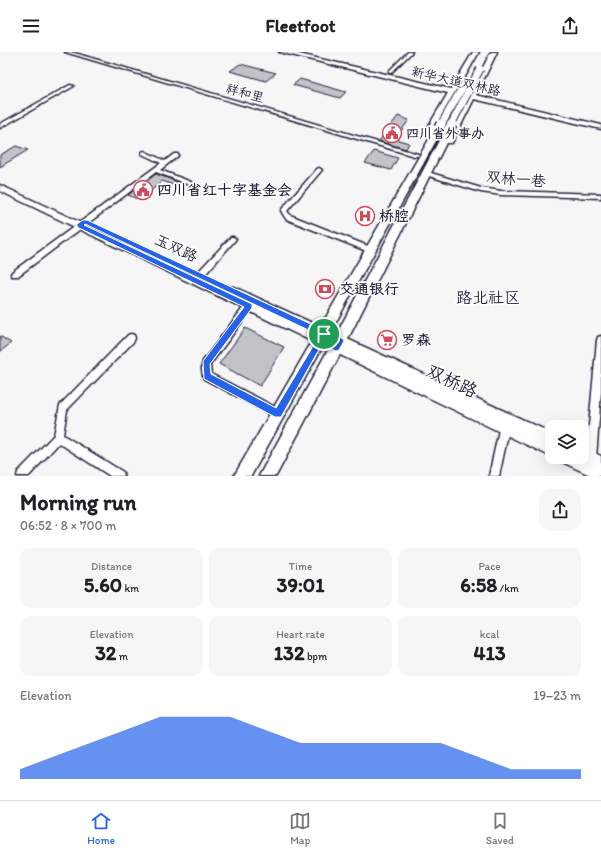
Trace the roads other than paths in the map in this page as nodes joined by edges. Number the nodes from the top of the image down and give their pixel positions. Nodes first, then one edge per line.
1 (67, 52) edge
2 (282, 52) edge
3 (302, 52) edge
4 (410, 52) edge
5 (476, 52) edge
6 (482, 52) edge
7 (489, 52) edge
8 (494, 52) edge
9 (477, 69) junction
10 (390, 72) junction
11 (72, 86) dead end
12 (453, 90) junction
13 (473, 94) junction
14 (601, 122) edge
15 (0, 126) edge
16 (601, 127) edge
17 (144, 154) dead end
18 (176, 155) dead end
19 (416, 155) junction
20 (165, 163) junction
21 (156, 170) junction
22 (319, 170) dead end
23 (431, 175) junction
24 (0, 182) edge
25 (189, 183) dead end
26 (0, 188) edge
27 (408, 193) junction
28 (601, 196) edge
29 (82, 224) junction
30 (232, 239) dead end
31 (371, 250) junction
32 (15, 274) dead end
33 (200, 275) junction
34 (249, 306) junction
35 (322, 337) junction
36 (130, 338) dead end
37 (601, 340) edge
38 (338, 344) junction
39 (278, 414) junction
40 (505, 423) junction
41 (58, 436) junction
42 (545, 437) edge
43 (545, 446) edge
44 (591, 458) edge
45 (582, 464) edge
46 (601, 473) edge
47 (22, 476) edge
48 (119, 476) edge
49 (242, 476) edge
50 (268, 476) edge
51 (494, 476) edge

1 - 19 street, 祥和里
2 - 12 main road, 新华大道双林路
3 - 10 main road, 新华大道双林路
4 - 10 street
5 - 12 main road
6 - 9 main road
7 - 9 main road
8 - 13 main road
9 - 27 main road, bridge
10 - 12 main road, 新华大道双林路
11 - 15 street
12 - 13 main road, 新华大道双林路
12 - 19 main road
13 - 14 main road, 新华大道双林路
13 - 16 main road, 新华大道双林路
13 - 23 main road
17 - 20 street
18 - 20 street
19 - 27 main road
20 - 21 street
21 - 25 street
21 - 29 street
22 - 31 street
23 - 27 main road
23 - 28 street, 双林一巷
24 - 29 main road, 玉双路
26 - 29 main road, 玉双路
27 - 31 main road
27 - 38 main road
29 - 32 street
29 - 33 main road, 玉双路
29 - 34 main road, 玉双路
30 - 33 street
31 - 35 main road
33 - 35 main road, 玉双路
34 - 35 main road, 玉双路
34 - 39 street
35 - 38 main road, 玉双路
35 - 39 main road
36 - 41 street
37 - 44 street
38 - 40 main road, 双桥路
38 - 50 main road
39 - 49 main road
40 - 42 main road, 双桥路
40 - 43 main road, 双桥路
40 - 51 street
41 - 47 street
41 - 48 street
45 - 46 main road

